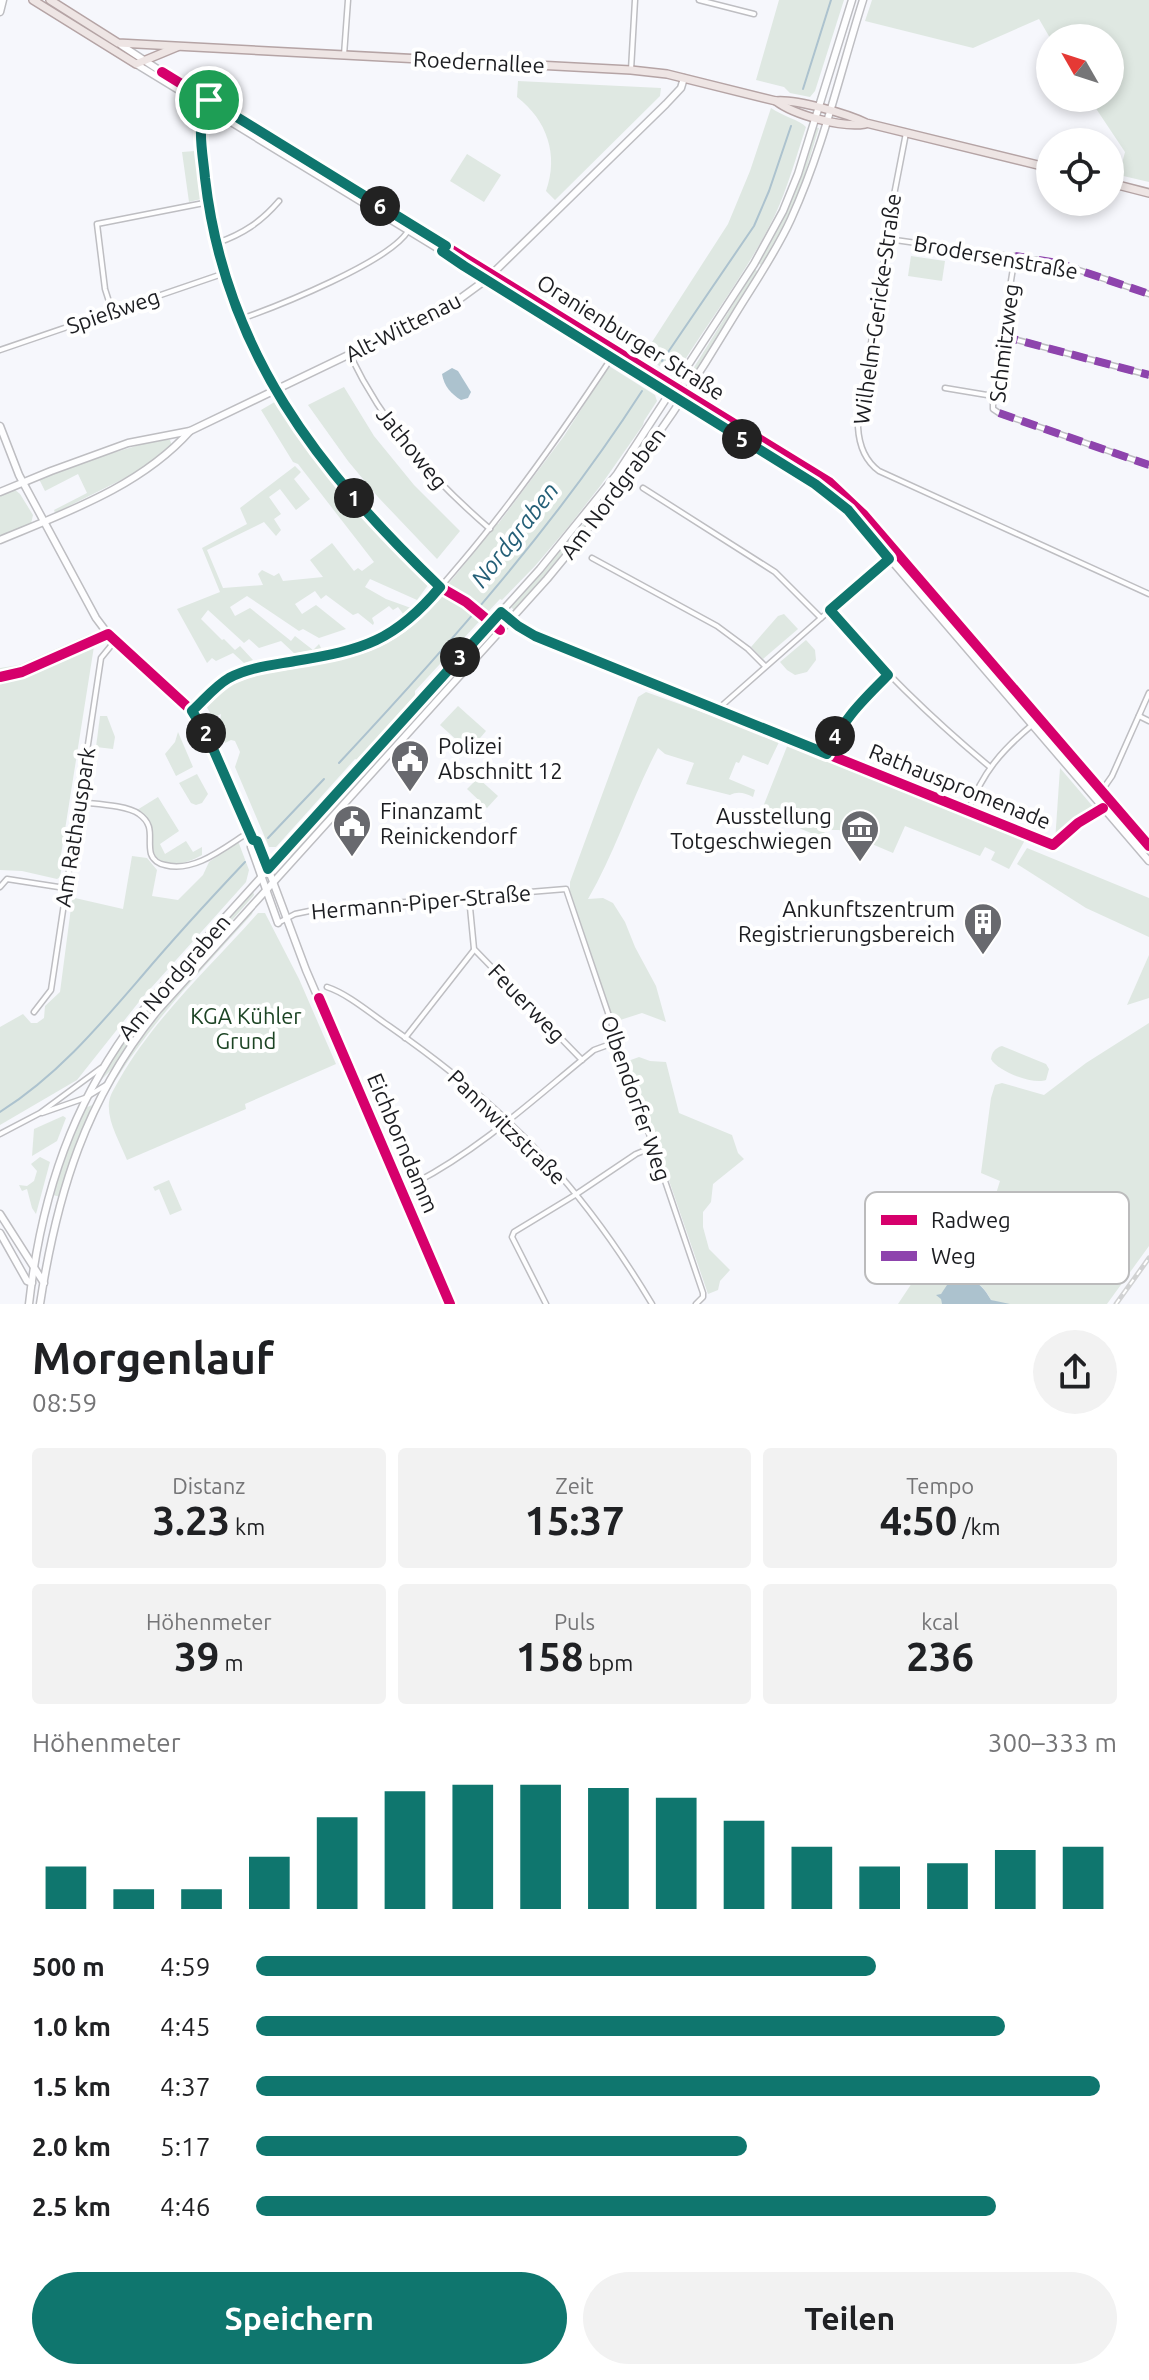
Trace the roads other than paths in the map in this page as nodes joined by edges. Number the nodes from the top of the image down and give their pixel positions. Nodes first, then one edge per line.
1 (3, 0) edge
2 (33, 0) edge
3 (50, 0) edge
4 (348, 0) edge
5 (635, 0) edge
6 (699, 0) edge
7 (852, 0) edge
8 (863, 0) edge
9 (0, 12) edge
10 (754, 14) dead end
11 (68, 16) junction
12 (118, 43) junction
13 (180, 46) junction
14 (344, 55) junction
15 (147, 61) junction
16 (136, 64) junction
17 (631, 70) junction
18 (684, 78) junction
19 (209, 100) junction
20 (204, 108) junction
21 (817, 113) junction
22 (829, 116) junction
23 (906, 133) junction
24 (1036, 165) edge
25 (1124, 187) edge
26 (1149, 193) edge
27 (279, 201) dead end
28 (209, 202) junction
29 (408, 231) junction
30 (888, 239) junction
31 (217, 243) junction
32 (444, 248) junction
33 (1015, 256) junction
34 (225, 273) junction
35 (492, 274) junction
36 (485, 280) junction
37 (1149, 294) edge
38 (112, 311) junction
39 (241, 319) junction
40 (1002, 336) junction
41 (0, 350) edge
42 (616, 351) junction
43 (350, 355) junction
44 (611, 358) junction
45 (1149, 375) edge
46 (675, 387) junction
47 (945, 388) dead end
48 (275, 391) junction
49 (686, 394) junction
50 (670, 395) junction
51 (993, 396) junction
52 (681, 402) junction
53 (0, 426) edge
54 (190, 431) junction
55 (1149, 465) edge
56 (23, 482) junction
57 (643, 488) dead end
58 (0, 492) edge
59 (45, 521) junction
60 (490, 529) junction
61 (0, 540) edge
62 (896, 552) junction
63 (592, 558) dead end
64 (889, 559) junction
65 (440, 587) junction
66 (1149, 594) edge
67 (830, 610) junction
68 (501, 612) junction
69 (821, 618) junction
70 (511, 620) junction
71 (114, 642) junction
72 (765, 666) junction
73 (888, 675) junction
74 (1149, 693) edge
75 (718, 710) junction
76 (192, 711) junction
77 (1139, 716) junction
78 (1040, 718) junction
79 (1149, 721) edge
80 (1033, 724) junction
81 (827, 754) junction
82 (365, 762) junction
83 (990, 767) junction
84 (375, 770) junction
85 (1103, 792) junction
86 (1096, 799) junction
87 (79, 802) junction
88 (968, 811) junction
89 (249, 832) junction
90 (253, 840) junction
91 (1053, 845) dead end
92 (1149, 846) edge
93 (282, 854) junction
94 (1149, 861) edge
95 (292, 862) junction
96 (268, 869) junction
97 (261, 877) junction
98 (273, 883) junction
99 (0, 887) edge
100 (66, 888) junction
101 (566, 889) joint
102 (265, 890) junction
103 (469, 897) junction
104 (286, 918) junction
105 (278, 923) joint
106 (474, 950) junction
107 (327, 987) dead end
108 (34, 1012) dead end
109 (405, 1038) junction
110 (616, 1042) junction
111 (582, 1060) junction
112 (101, 1068) junction
113 (106, 1085) junction
114 (85, 1098) junction
115 (40, 1113) junction
116 (507, 1122) junction
117 (0, 1134) edge
118 (653, 1147) junction
119 (415, 1183) dead end
120 (575, 1195) junction
121 (0, 1214) edge
122 (43, 1228) junction
123 (55, 1230) junction
124 (0, 1233) edge
125 (34, 1270) junction
126 (32, 1283) junction
127 (44, 1283) junction
128 (29, 1304) edge
129 (40, 1304) edge
130 (450, 1304) edge
131 (546, 1304) edge
132 (652, 1304) edge
133 (696, 1304) edge

1 - 9 main road
2 - 11 main road, Oranienburger Straße
3 - 11 main road, Oranienburger Straße
4 - 14 street
5 - 17 street
6 - 10 street
7 - 21 main road, Am Nordgraben
8 - 22 main road, Am Nordgraben
11 - 12 main road, Oranienburger Straße
11 - 16 main road, Oranienburger Straße
12 - 13 main road, Roedernallee
12 - 15 main road, Oranienburger Straße
13 - 14 main road, Roedernallee
13 - 15 main road, Roedernallee
14 - 17 main road, Roedernallee
15 - 16 main road
15 - 19 main road, Oranienburger Straße
16 - 20 main road, Oranienburger Straße
17 - 18 main road, Roedernallee
18 - 21 main road, Roedernallee
18 - 35 main road, Alt-Wittenau
19 - 20 street
19 - 32 main road, Oranienburger Straße
20 - 28 street
20 - 29 main road, Oranienburger Straße
21 - 22 main road, Roedernallee
21 - 46 main road, Am Nordgraben
22 - 23 main road, Roedernallee
22 - 49 main road, Am Nordgraben
23 - 24 main road, Roedernallee
23 - 30 street, Wilhelm-Gericke-Straße
25 - 26 main road
27 - 31 street
28 - 31 street
28 - 38 street
29 - 32 main road, Oranienburger Straße
29 - 39 street
30 - 33 street, Brodersenstraße
30 - 66 street, Wilhelm-Gericke-Straße
31 - 34 street
32 - 35 main road, Oranienburger Straße
32 - 36 main road, Oranienburger Straße
33 - 37 street, Brodersenstraße
33 - 40 street, Schmitzweg
34 - 38 street, Spießweg
34 - 39 street
35 - 36 main road, Alt-Wittenau
35 - 42 main road, Oranienburger Straße
36 - 43 main road, Alt-Wittenau
36 - 44 main road, Oranienburger Straße
38 - 41 street, Spießweg
39 - 48 street
40 - 45 street
40 - 51 street, Schmitzweg
42 - 44 street
42 - 46 main road, Oranienburger Straße
43 - 48 main road, Alt-Wittenau
43 - 60 street, Jathoweg
44 - 50 main road, Oranienburger Straße
44 - 60 street
46 - 49 main road, Oranienburger Straße
46 - 50 main road, Am Nordgraben
47 - 51 street
48 - 54 main road, Alt-Wittenau
48 - 65 street
49 - 52 main road, Am Nordgraben
49 - 62 main road, Oranienburger Straße
50 - 52 main road, Oranienburger Straße
50 - 68 main road, Am Nordgraben
51 - 55 street, Schmitzweg
52 - 64 main road, Oranienburger Straße
52 - 70 main road, Am Nordgraben
53 - 56 main road, Eichborndamm
54 - 56 main road, Alt-Wittenau
54 - 59 main road, Alt-Wittenau
56 - 58 main road, Alt-Wittenau
56 - 59 main road, Eichborndamm
57 - 69 street
59 - 61 main road, Alt-Wittenau
59 - 71 main road, Eichborndamm
60 - 65 street
62 - 64 street
62 - 78 main road, Oranienburger Straße
63 - 72 street
64 - 67 street
64 - 80 main road, Oranienburger Straße
65 - 76 street
67 - 69 street
67 - 73 street
68 - 70 street, Rathauspromenade
68 - 82 main road, Am Nordgraben
69 - 72 street
70 - 75 street, Rathauspromenade
70 - 84 main road, Am Nordgraben
71 - 76 main road, Eichborndamm
71 - 87 street, Am Rathauspark
72 - 75 street
73 - 81 street
73 - 83 street
74 - 77 street
75 - 81 street, Rathauspromenade
76 - 89 main road, Eichborndamm
77 - 79 street
77 - 85 street
78 - 80 street
78 - 85 main road, Oranienburger Straße
80 - 83 street
80 - 86 main road, Oranienburger Straße
81 - 88 street, Rathauspromenade
82 - 84 main road
82 - 93 main road, Am Nordgraben
83 - 88 street
84 - 95 main road, Am Nordgraben
85 - 86 street
85 - 92 main road, Oranienburger Straße
86 - 94 main road, Oranienburger Straße
87 - 89 street
87 - 100 street, Am Rathauspark
88 - 91 street, Rathauspromenade
89 - 90 main road, Eichborndamm
90 - 96 main road, Eichborndamm
90 - 97 main road, Eichborndamm
93 - 95 main road
93 - 96 main road, Am Nordgraben
95 - 98 main road, Am Nordgraben
96 - 97 main road, Am Nordgraben
96 - 98 main road, Eichborndamm
97 - 102 main road, Eichborndamm
97 - 112 main road, Am Nordgraben
98 - 102 main road, Am Nordgraben
98 - 104 main road, Eichborndamm
99 - 100 street
100 - 108 street, Am Rathauspark
101 - 103 street, Hermann-Piper-Straße
101 - 110 street, Olbendorfer Weg
102 - 105 main road, Eichborndamm
102 - 113 main road, Am Nordgraben
103 - 104 street, Hermann-Piper-Straße
103 - 106 street, Feuerweg
104 - 105 street, Hermann-Piper-Straße
104 - 130 main road, Eichborndamm
106 - 109 street
106 - 111 street, Feuerweg
107 - 109 street, Pannwitzstraße
109 - 116 street, Pannwitzstraße
110 - 111 street
110 - 118 street, Olbendorfer Weg
111 - 116 street
112 - 114 main road, Am Nordgraben
112 - 115 street, Am Nordgraben
113 - 114 street, Am Nordgraben
113 - 123 main road
114 - 115 street, Am Nordgraben
114 - 122 main road
115 - 117 street, Am Nordgraben
116 - 119 street
116 - 120 street, Pannwitzstraße
118 - 120 street
118 - 133 street, Olbendorfer Weg
120 - 131 street
120 - 132 street, Pannwitzstraße
121 - 125 main road
122 - 123 main road
122 - 125 main road
123 - 127 main road
124 - 126 main road
125 - 126 main road
125 - 127 main road
126 - 127 main road
126 - 128 main road
127 - 129 main road

